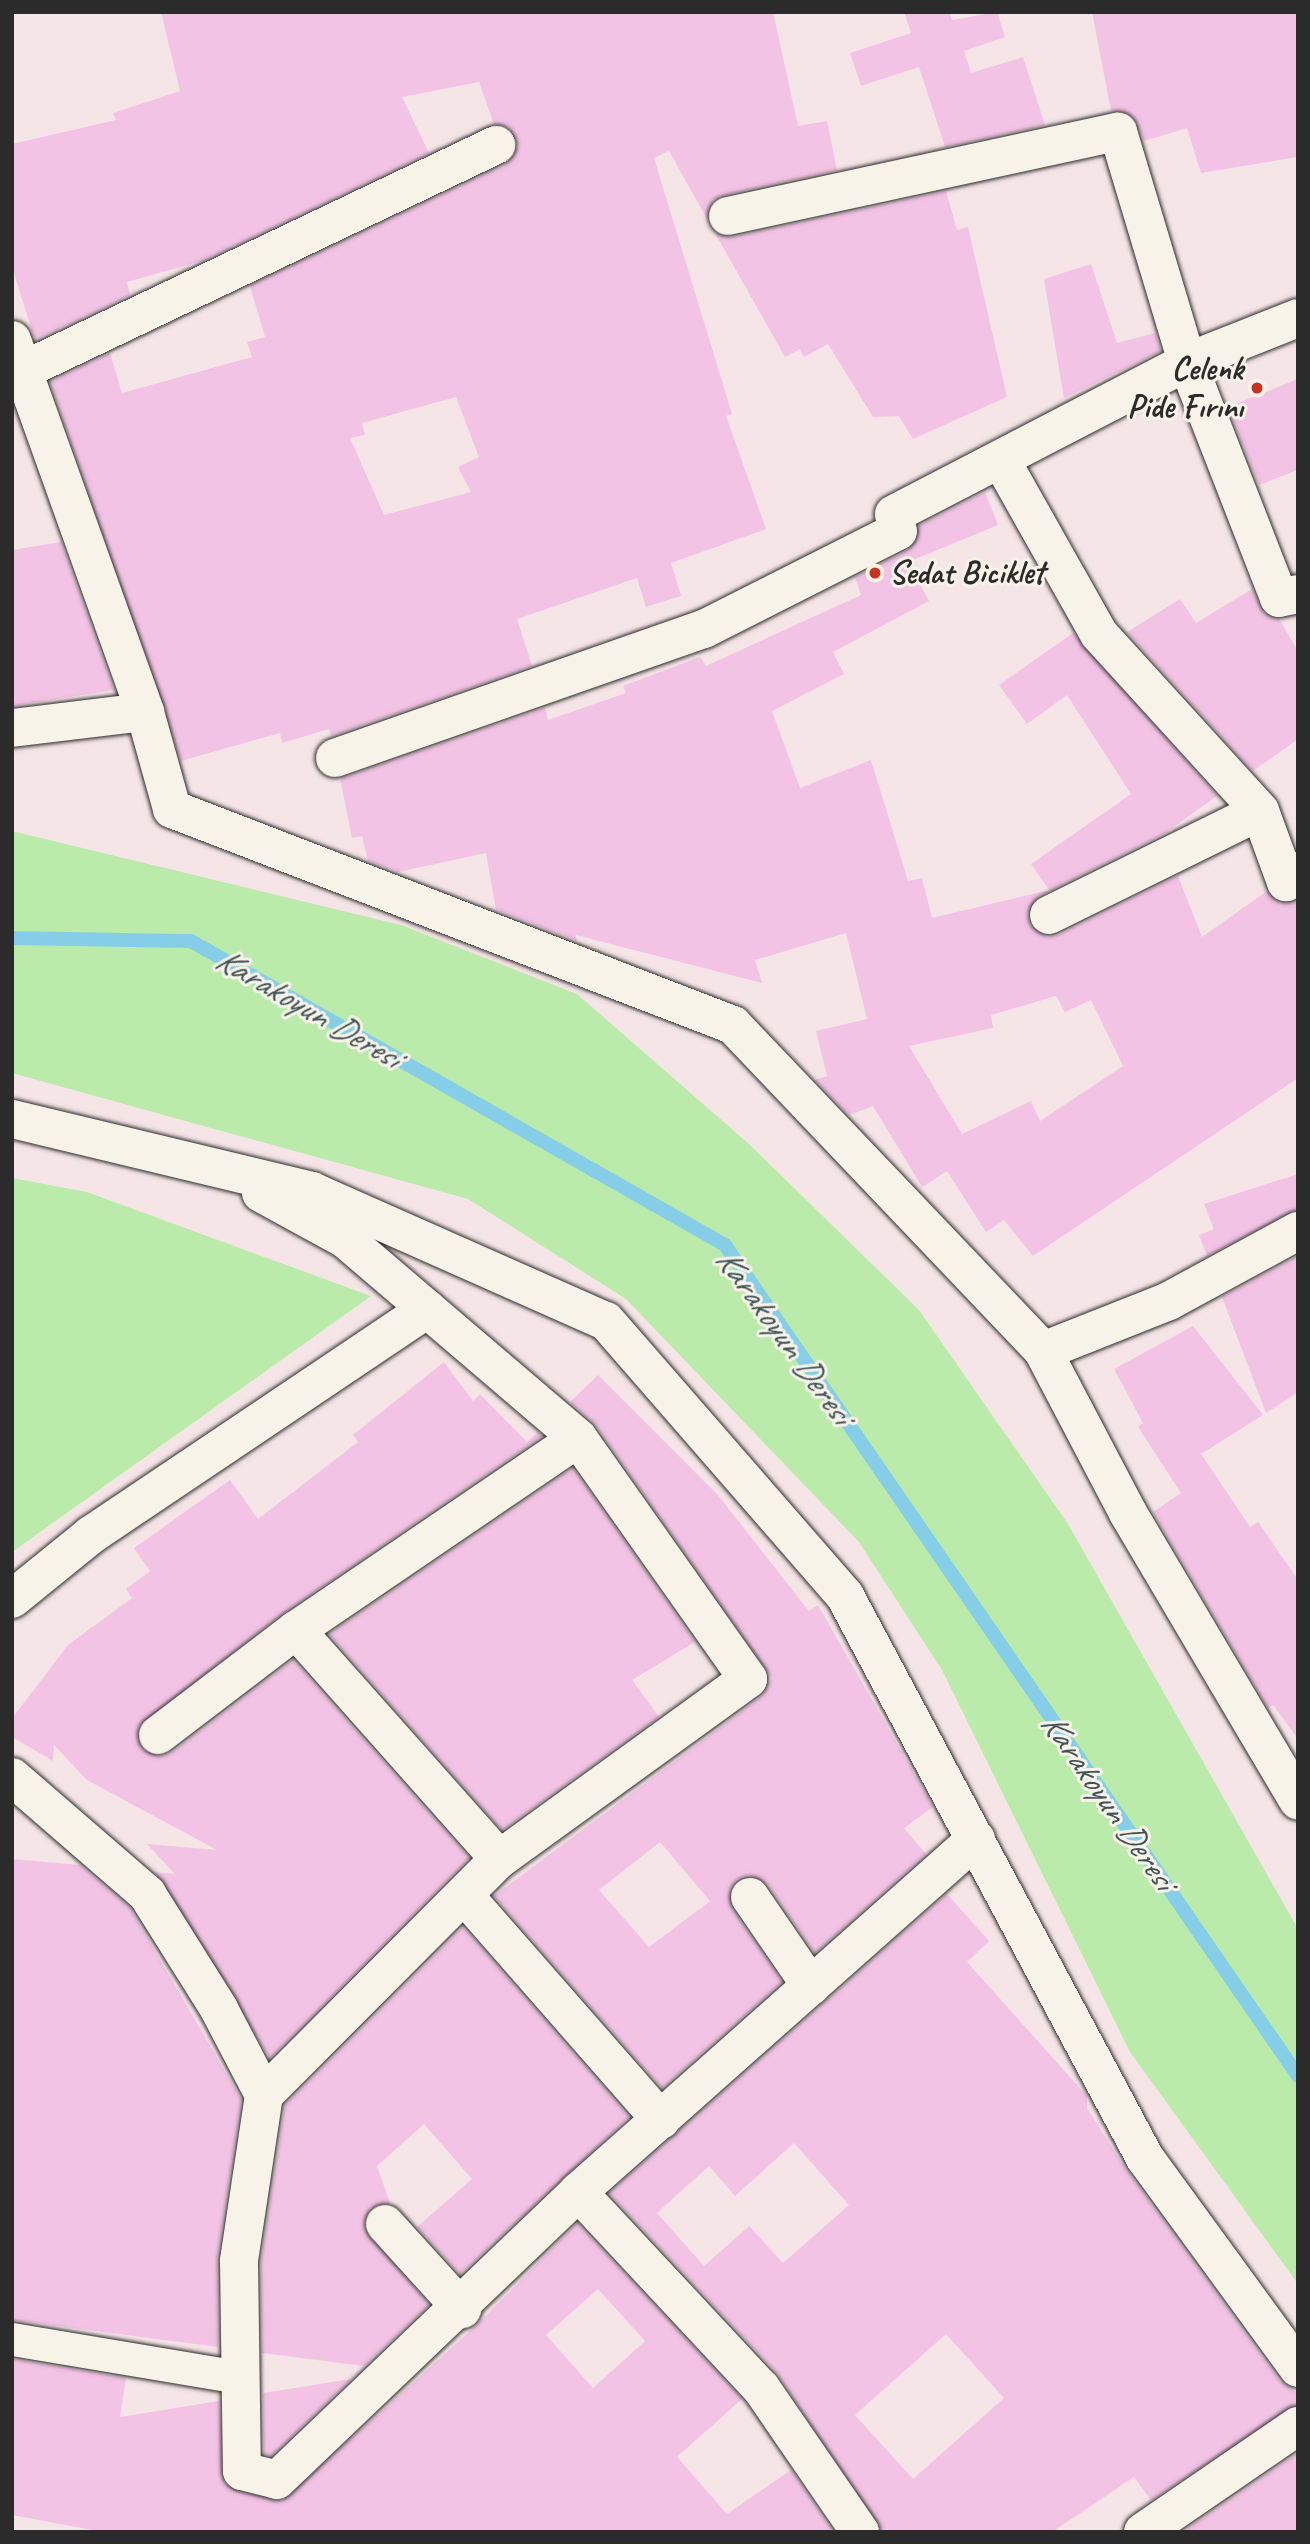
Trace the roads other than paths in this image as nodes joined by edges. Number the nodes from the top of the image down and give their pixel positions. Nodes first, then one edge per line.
1 (496, 145) dead end
2 (728, 216) dead end
3 (1298, 318) edge
4 (19, 355) edge
5 (1187, 362) junction
6 (1002, 462) junction
7 (1298, 594) edge
8 (145, 712) junction
9 (12, 728) edge
10 (334, 758) dead end
11 (1260, 811) junction
12 (1294, 883) edge
13 (1049, 915) dead end
14 (12, 1119) edge
15 (214, 1168) junction
16 (1298, 1231) edge
17 (427, 1308) junction
18 (1043, 1351) junction
19 (578, 1438) junction
20 (12, 1599) edge
21 (296, 1630) junction
22 (159, 1735) dead end
23 (12, 1777) edge
24 (1298, 1801) edge
25 (976, 1839) junction
26 (499, 1859) junction
27 (464, 1895) junction
28 (750, 1897) dead end
29 (811, 1986) junction
30 (264, 2095) junction
31 (660, 2120) junction
32 (579, 2192) junction
33 (385, 2224) dead end
34 (462, 2309) junction
35 (12, 2339) edge
36 (1298, 2368) edge
37 (239, 2377) junction
38 (1298, 2426) edge
39 (860, 2532) edge
40 (1143, 2532) edge

1 - 4 street
2 - 5 street
3 - 5 street
4 - 8 street
5 - 6 street
5 - 7 street
6 - 10 street
6 - 11 street
8 - 9 street
8 - 18 street
11 - 12 street
11 - 13 street
14 - 15 street
15 - 17 street
15 - 25 street
16 - 18 street
17 - 19 street
17 - 20 street
18 - 24 street
19 - 21 street
19 - 26 street
21 - 22 street
21 - 26 street
23 - 30 street
25 - 29 street
25 - 36 street
26 - 27 street
27 - 30 street
27 - 31 street
28 - 29 street
29 - 31 street
30 - 37 street
31 - 32 street
32 - 34 street
32 - 39 street
33 - 34 street
34 - 37 street
35 - 37 street
38 - 40 street

